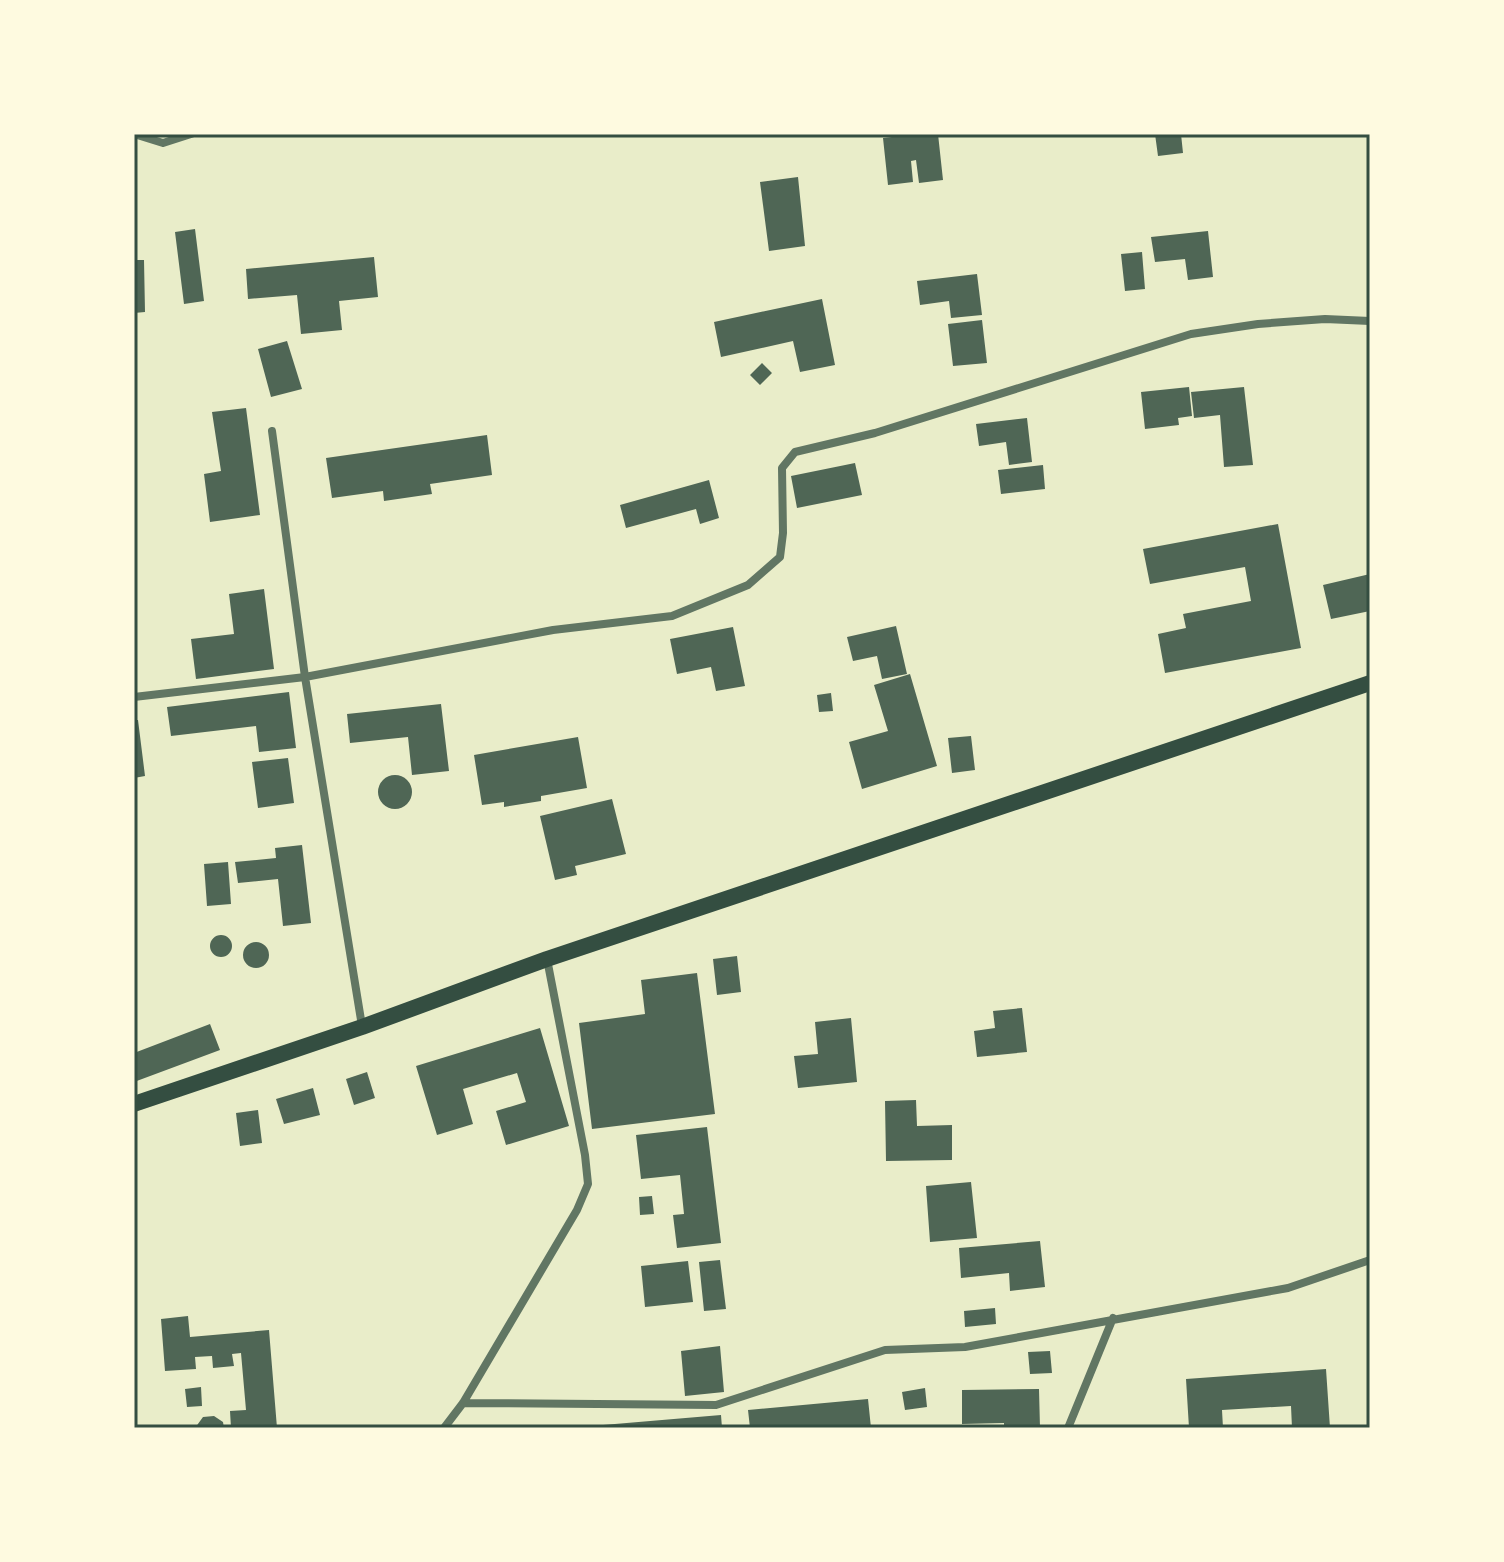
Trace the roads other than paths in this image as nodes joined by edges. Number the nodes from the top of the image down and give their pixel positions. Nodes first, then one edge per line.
1 (134, 134) edge
2 (191, 134) edge
3 (1370, 321) edge
4 (272, 431) dead end
5 (305, 677) junction
6 (1370, 683) edge
7 (134, 697) edge
8 (547, 959) junction
9 (362, 1027) junction
10 (134, 1104) edge
11 (1370, 1260) edge
12 (1113, 1318) junction
13 (463, 1403) junction
14 (444, 1428) edge
15 (1068, 1428) edge

1 - 2 street
3 - 5 street
4 - 5 street
5 - 7 street
5 - 9 street
6 - 8 main road
8 - 9 main road
8 - 13 street
9 - 10 main road
11 - 12 street
12 - 13 street
12 - 15 street
13 - 14 street

